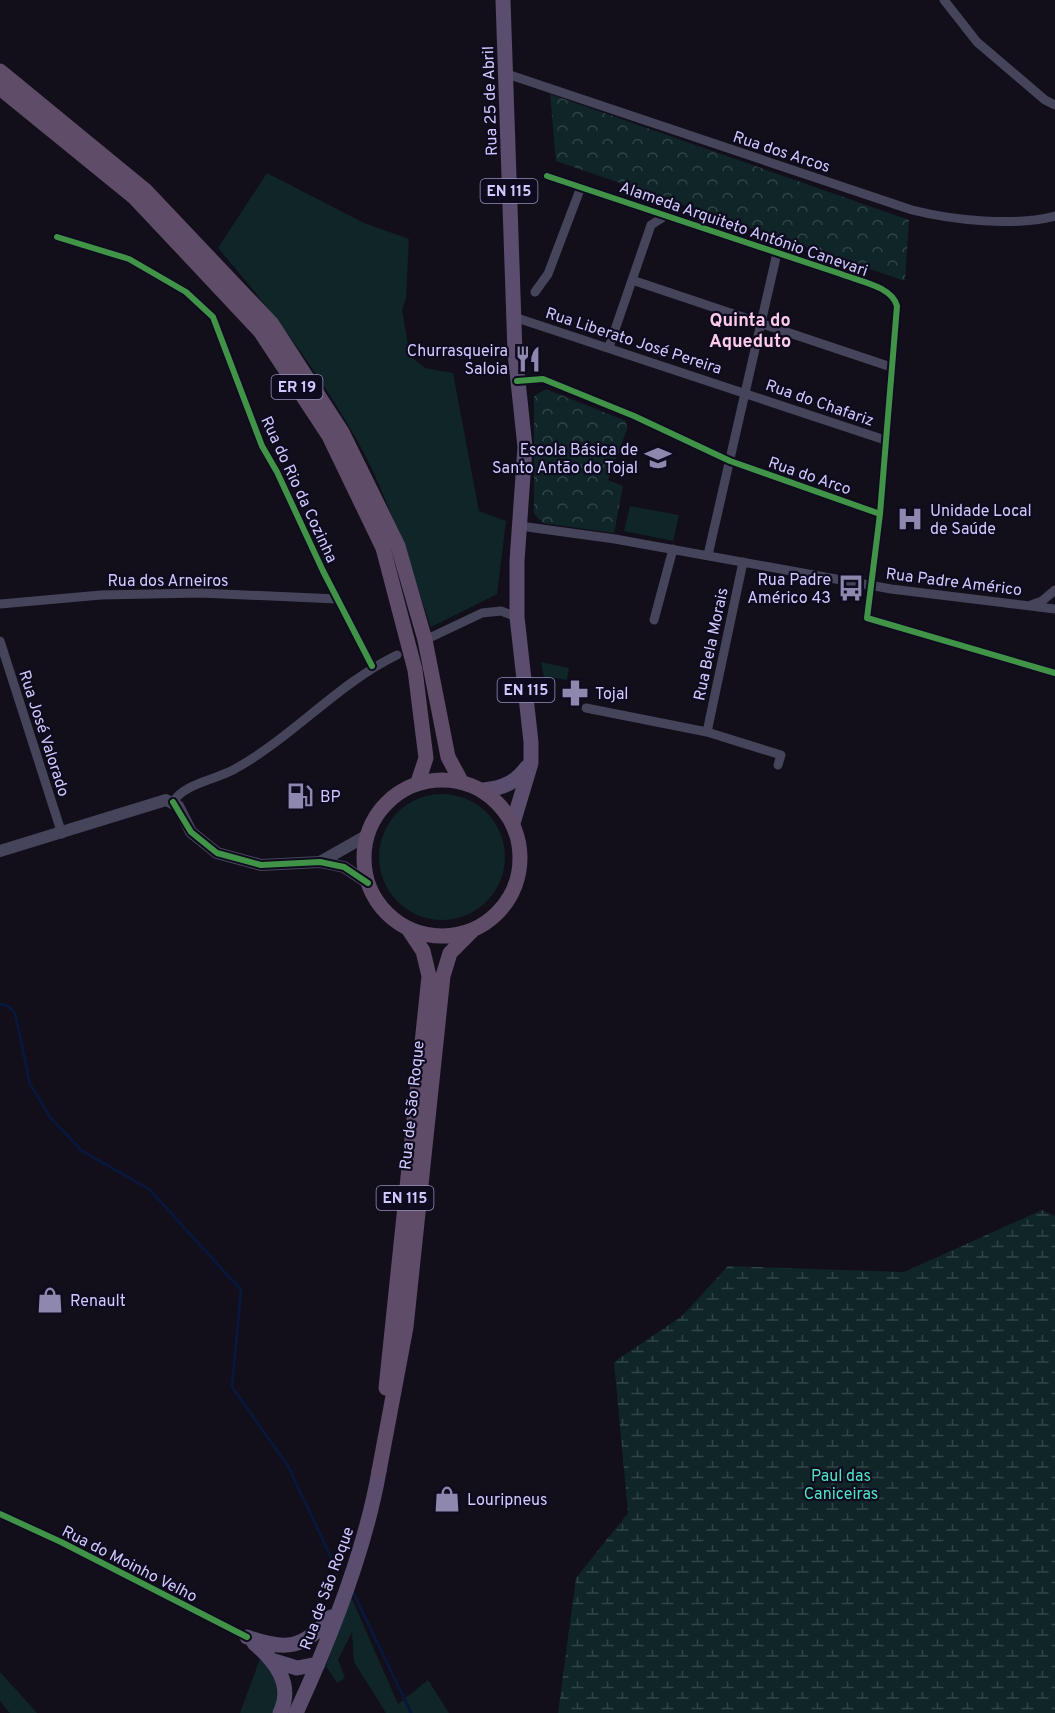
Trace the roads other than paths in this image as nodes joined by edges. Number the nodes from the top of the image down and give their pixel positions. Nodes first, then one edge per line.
1 (503, 0) edge
2 (944, 0) edge
3 (0, 71) edge
4 (507, 74) junction
5 (0, 88) edge
6 (1055, 105) edge
7 (547, 176) dead end
8 (581, 187) junction
9 (665, 216) junction
10 (1055, 216) edge
11 (57, 237) dead end
12 (777, 253) junction
13 (632, 280) junction
14 (535, 292) dead end
15 (514, 317) junction
16 (762, 324) junction
17 (609, 347) junction
18 (891, 367) junction
19 (517, 381) junction
20 (745, 393) junction
21 (885, 440) junction
22 (730, 461) junction
23 (880, 514) junction
24 (520, 526) junction
25 (673, 549) junction
26 (708, 555) junction
27 (743, 562) junction
28 (872, 585) junction
29 (1055, 591) edge
30 (337, 599) junction
31 (0, 604) edge
32 (1029, 606) junction
33 (1055, 609) edge
34 (517, 618) junction
35 (654, 620) dead end
36 (425, 640) junction
37 (0, 642) edge
38 (397, 655) dead end
39 (372, 666) junction
40 (1055, 673) edge
41 (586, 708) dead end
42 (707, 732) junction
43 (531, 763) junction
44 (778, 765) dead end
45 (461, 781) junction
46 (418, 782) junction
47 (484, 790) junction
48 (173, 802) junction
49 (513, 823) junction
50 (62, 834) junction
51 (366, 836) junction
52 (0, 851) edge
53 (320, 862) junction
54 (368, 883) junction
55 (410, 930) junction
56 (472, 931) junction
57 (379, 1471) junction
58 (0, 1514) edge
59 (337, 1610) junction
60 (247, 1637) junction
61 (274, 1661) junction
62 (318, 1664) junction
63 (280, 1713) edge
64 (296, 1713) edge

1 - 4 main road, Rua 25 de Abril / EN 115
2 - 6 street
3 - 36 highway, ER 19
4 - 10 street, Rua dos Arcos
4 - 15 main road, Rua 25 de Abril / EN 115
5 - 46 highway, ER 19
7 - 8 street, Alameda Arquiteto António Canevari
8 - 9 street, Alameda Arquiteto António Canevari
8 - 14 street
9 - 12 street, Alameda Arquiteto António Canevari
9 - 13 street
11 - 30 street, Rua do Rio da Cozinha
12 - 16 street
12 - 18 street, Alameda Arquiteto António Canevari
13 - 16 street
13 - 17 street
15 - 17 street, Rua Liberato José Pereira
15 - 19 main road, Rua 25 de Abril / EN 115
16 - 18 street
16 - 20 street
17 - 20 street, Rua Liberato José Pereira
18 - 21 street, Alameda Arquiteto António Canevari
19 - 22 street, Rua do Arco
19 - 24 main road, EN 115
20 - 21 street, Rua do Chafariz
20 - 22 street
21 - 23 street, Alameda Arquiteto António Canevari
22 - 23 street, Rua do Arco
22 - 26 street
23 - 28 street, Alameda Arquiteto António Canevari
24 - 25 street, Rua Padre Américo
24 - 34 main road, EN 115
25 - 26 street, Rua Padre Américo
25 - 35 street
26 - 27 street, Rua Padre Américo
27 - 28 street, Rua Padre Américo
27 - 42 street, Rua Bela Morais
28 - 32 street, Rua Padre Américo
28 - 40 street, Alameda Arquiteto António Canevari
29 - 32 street
30 - 31 street, Rua dos Arneiros
30 - 39 street, Rua do Rio da Cozinha
32 - 33 street, Rua Padre Américo
34 - 36 street
34 - 43 main road, EN 115
36 - 45 highway, ER 19
37 - 50 street, Rua José Valorado
38 - 39 street
39 - 48 street
41 - 42 street
42 - 44 street
43 - 47 main road
43 - 49 main road, EN 115
45 - 46 highway
45 - 47 highway
46 - 51 highway
47 - 49 highway
48 - 50 street
48 - 53 street
49 - 56 highway
50 - 52 street
51 - 53 street
51 - 54 highway
53 - 54 street
54 - 55 highway
55 - 56 highway
55 - 57 highway, Rua de São Roque / EN 115
56 - 57 highway, Rua de São Roque / EN 115
57 - 59 main road, Rua de São Roque / EN 115
58 - 60 street, Rua do Moinho Velho
59 - 60 main road
59 - 62 main road, Rua de São Roque / EN 115
60 - 61 main road
61 - 62 main road
61 - 63 main road
62 - 64 main road, Rua de São Roque / EN 115

